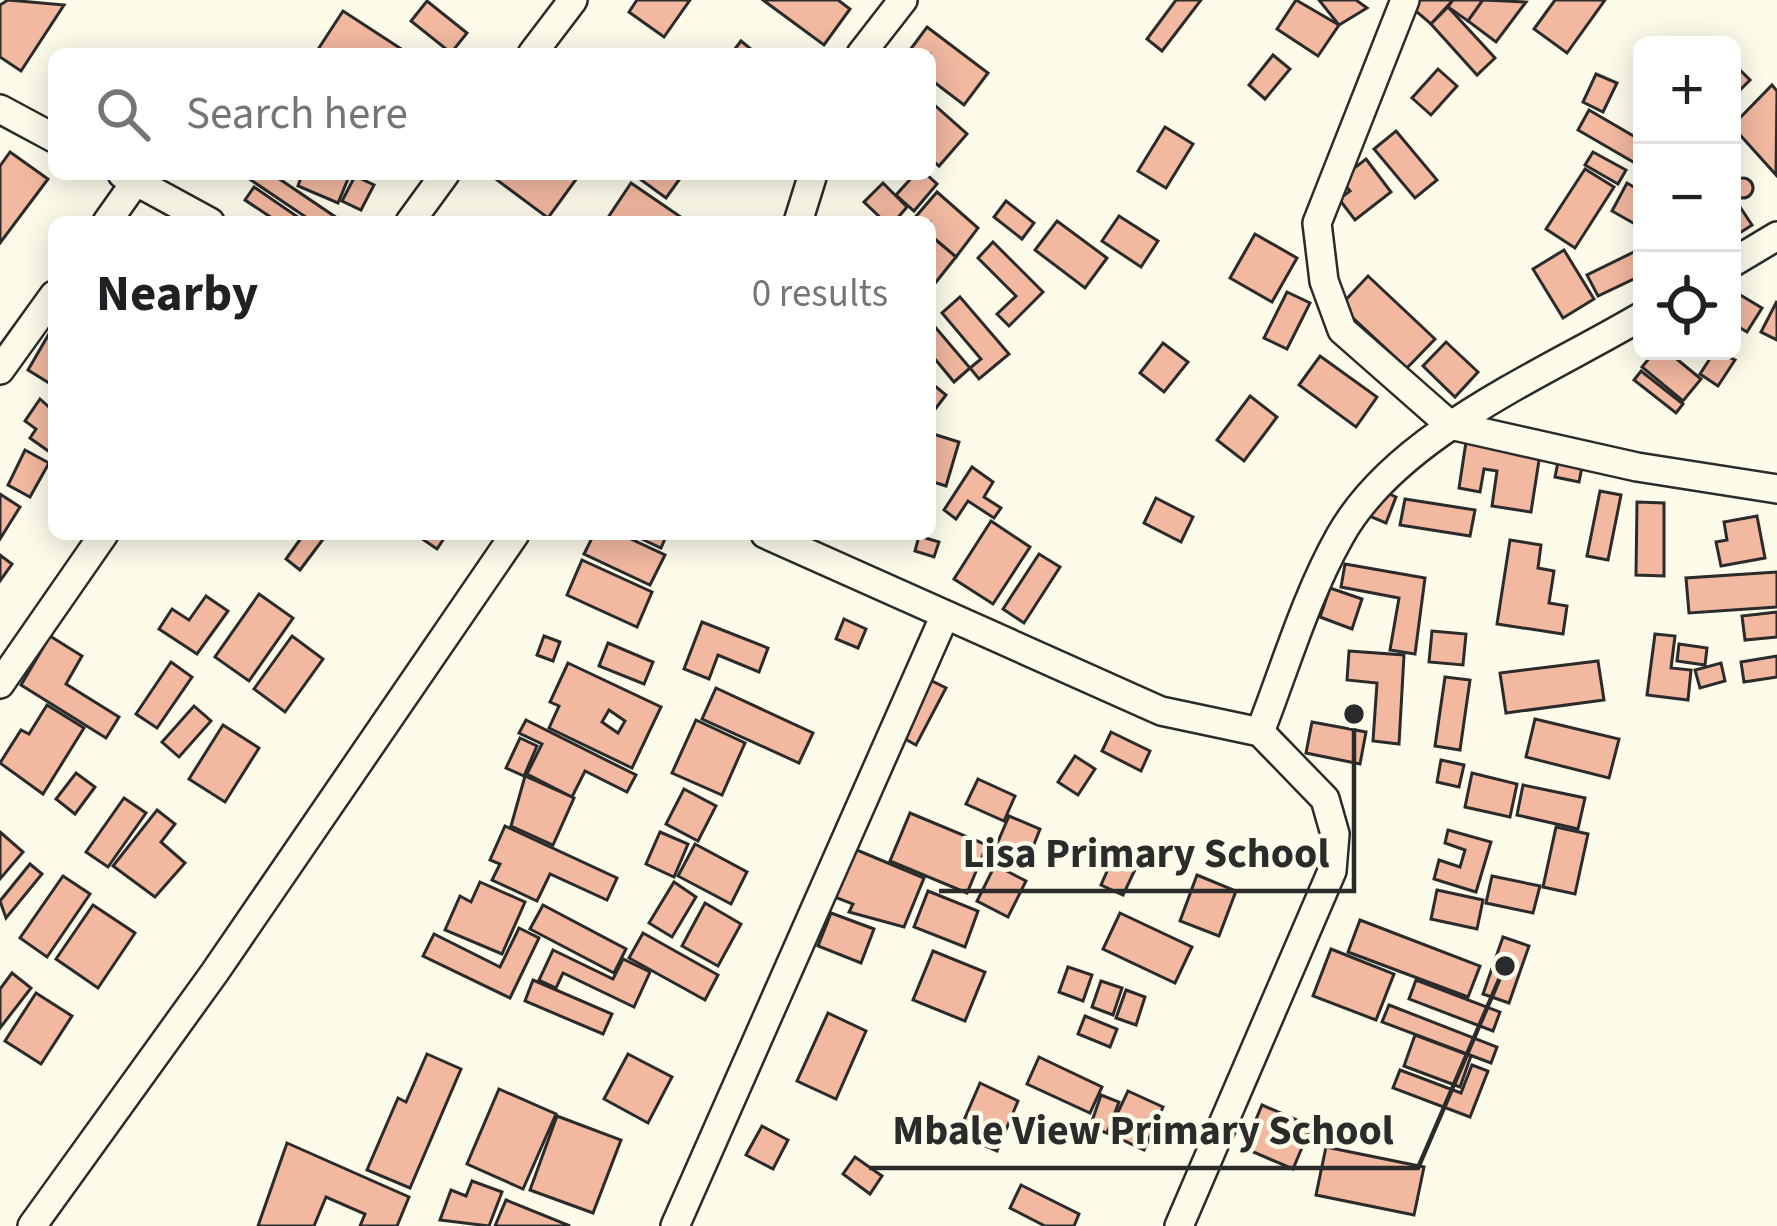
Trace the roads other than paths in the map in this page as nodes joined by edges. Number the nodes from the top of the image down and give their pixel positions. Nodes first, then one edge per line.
1 (573, 0) edge
2 (903, 0) edge
3 (1406, 0) edge
4 (537, 48) edge
5 (866, 48) edge
6 (0, 109) edge
7 (48, 135) edge
8 (128, 180) edge
9 (133, 180) edge
10 (441, 180) edge
11 (811, 180) edge
12 (110, 216) edge
13 (199, 216) edge
14 (414, 216) edge
15 (800, 216) edge
16 (1777, 236) edge
17 (1741, 258) edge
18 (48, 303) edge
19 (1633, 321) edge
20 (0, 370) edge
21 (1450, 425) junction
22 (1777, 489) edge
23 (100, 540) edge
24 (510, 540) edge
25 (778, 540) edge
26 (945, 615) junction
27 (0, 684) edge
28 (1260, 732) junction
29 (32, 1226) edge
30 (675, 1226) edge
31 (1179, 1226) edge

1 - 4 street
2 - 5 street
3 - 21 street
6 - 7 street
8 - 12 street
9 - 13 street
10 - 14 street
11 - 15 street
16 - 17 street
18 - 20 street
19 - 21 street
21 - 22 street
21 - 28 street
23 - 27 street
24 - 29 street
25 - 26 street
26 - 28 street
26 - 30 street
28 - 31 street

